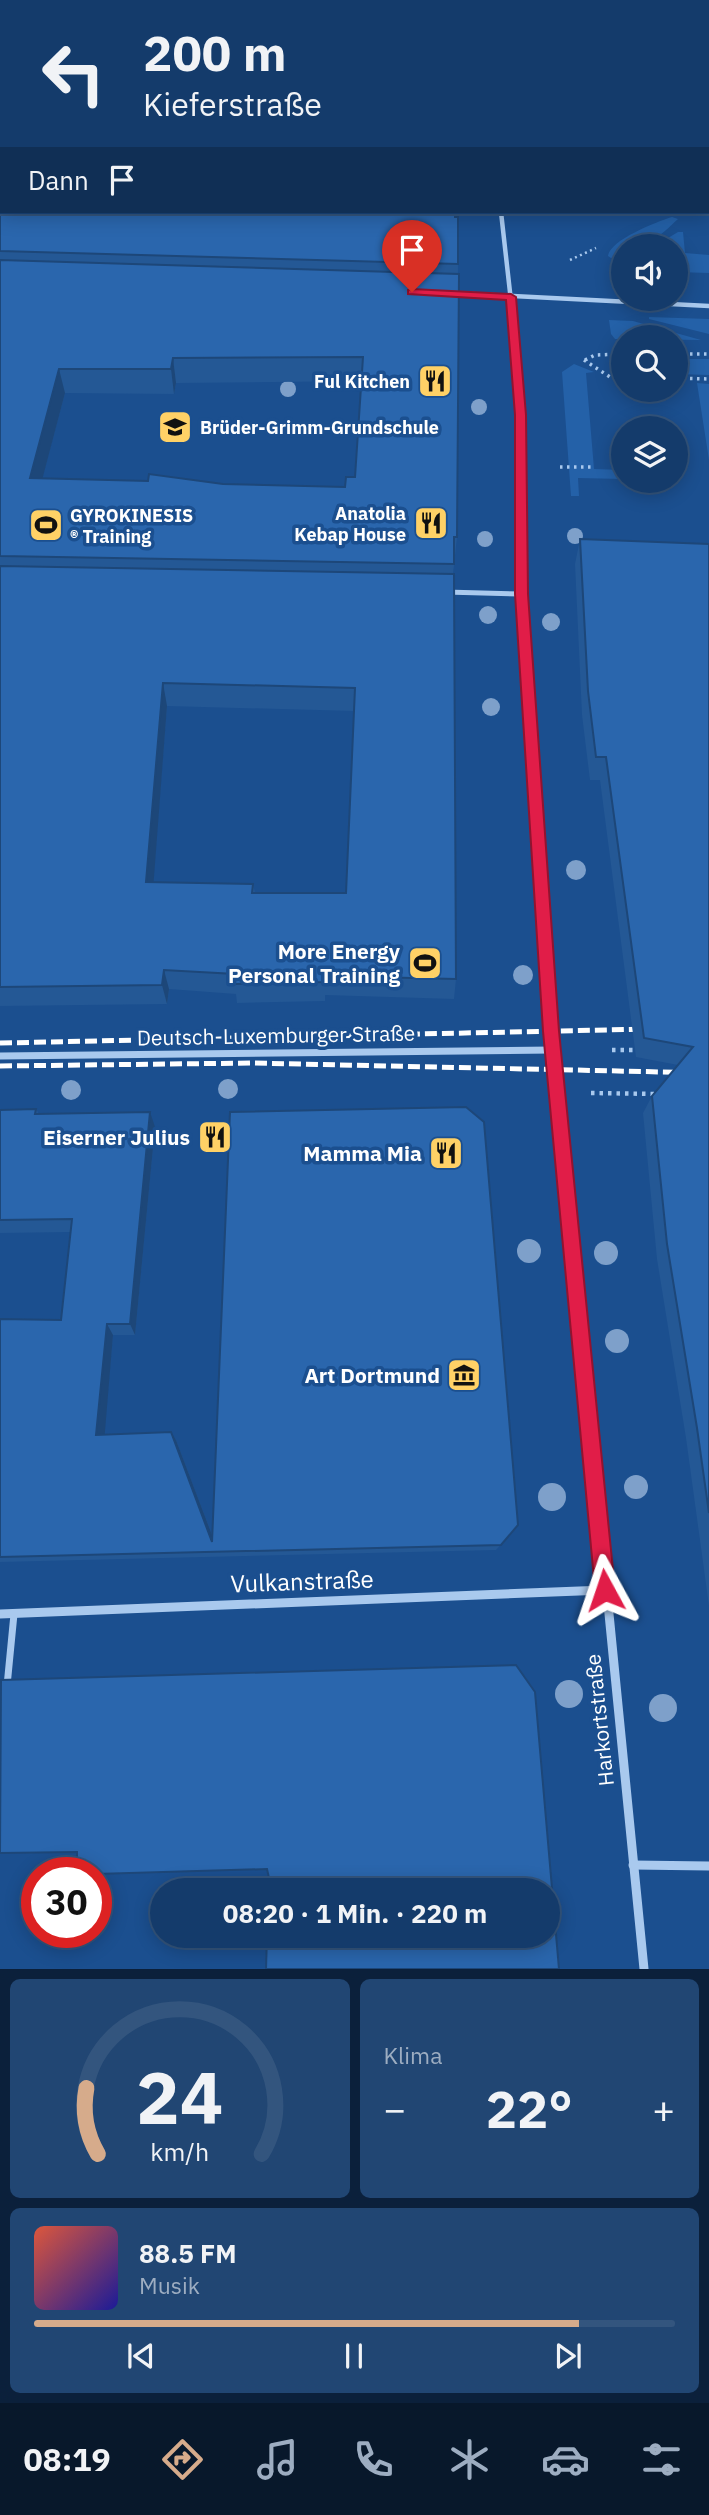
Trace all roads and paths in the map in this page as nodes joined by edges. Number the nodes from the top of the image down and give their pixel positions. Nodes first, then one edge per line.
1 (501, 214) edge
2 (596, 248) dead end
3 (570, 260) dead end
4 (449, 293) edge
5 (511, 297) junction
6 (709, 306) edge
7 (611, 354) edge
8 (688, 354) edge
9 (709, 354) edge
10 (611, 377) edge
11 (688, 379) edge
12 (709, 379) edge
13 (560, 467) dead end
14 (594, 467) dead end
15 (439, 592) edge
16 (522, 594) junction
17 (552, 1050) junction
18 (612, 1050) dead end
19 (653, 1050) edge
20 (0, 1056) edge
21 (557, 1092) junction
22 (670, 1094) edge
23 (605, 1590) junction
24 (0, 1614) edge
25 (14, 1614) junction
26 (6, 1691) edge
27 (633, 1865) junction
28 (709, 1866) edge
29 (644, 1969) edge

1 - 5 street, Harkortstraße
2 - 3 path
4 - 5 street
5 - 6 street
5 - 16 street, Harkortstraße
7 - 10 path
8 - 9 path
11 - 12 path
13 - 14 path
15 - 16 street
16 - 17 street, Harkortstraße
17 - 20 street, Deutsch-Luxemburger Straße
17 - 21 street, Harkortstraße
18 - 19 path
21 - 22 path
21 - 23 street, Harkortstraße
23 - 25 street, Vulkanstraße
23 - 27 street, Harkortstraße
24 - 25 street, Vulkanstraße
25 - 26 lane
27 - 28 street
27 - 29 street, Harkortstraße

